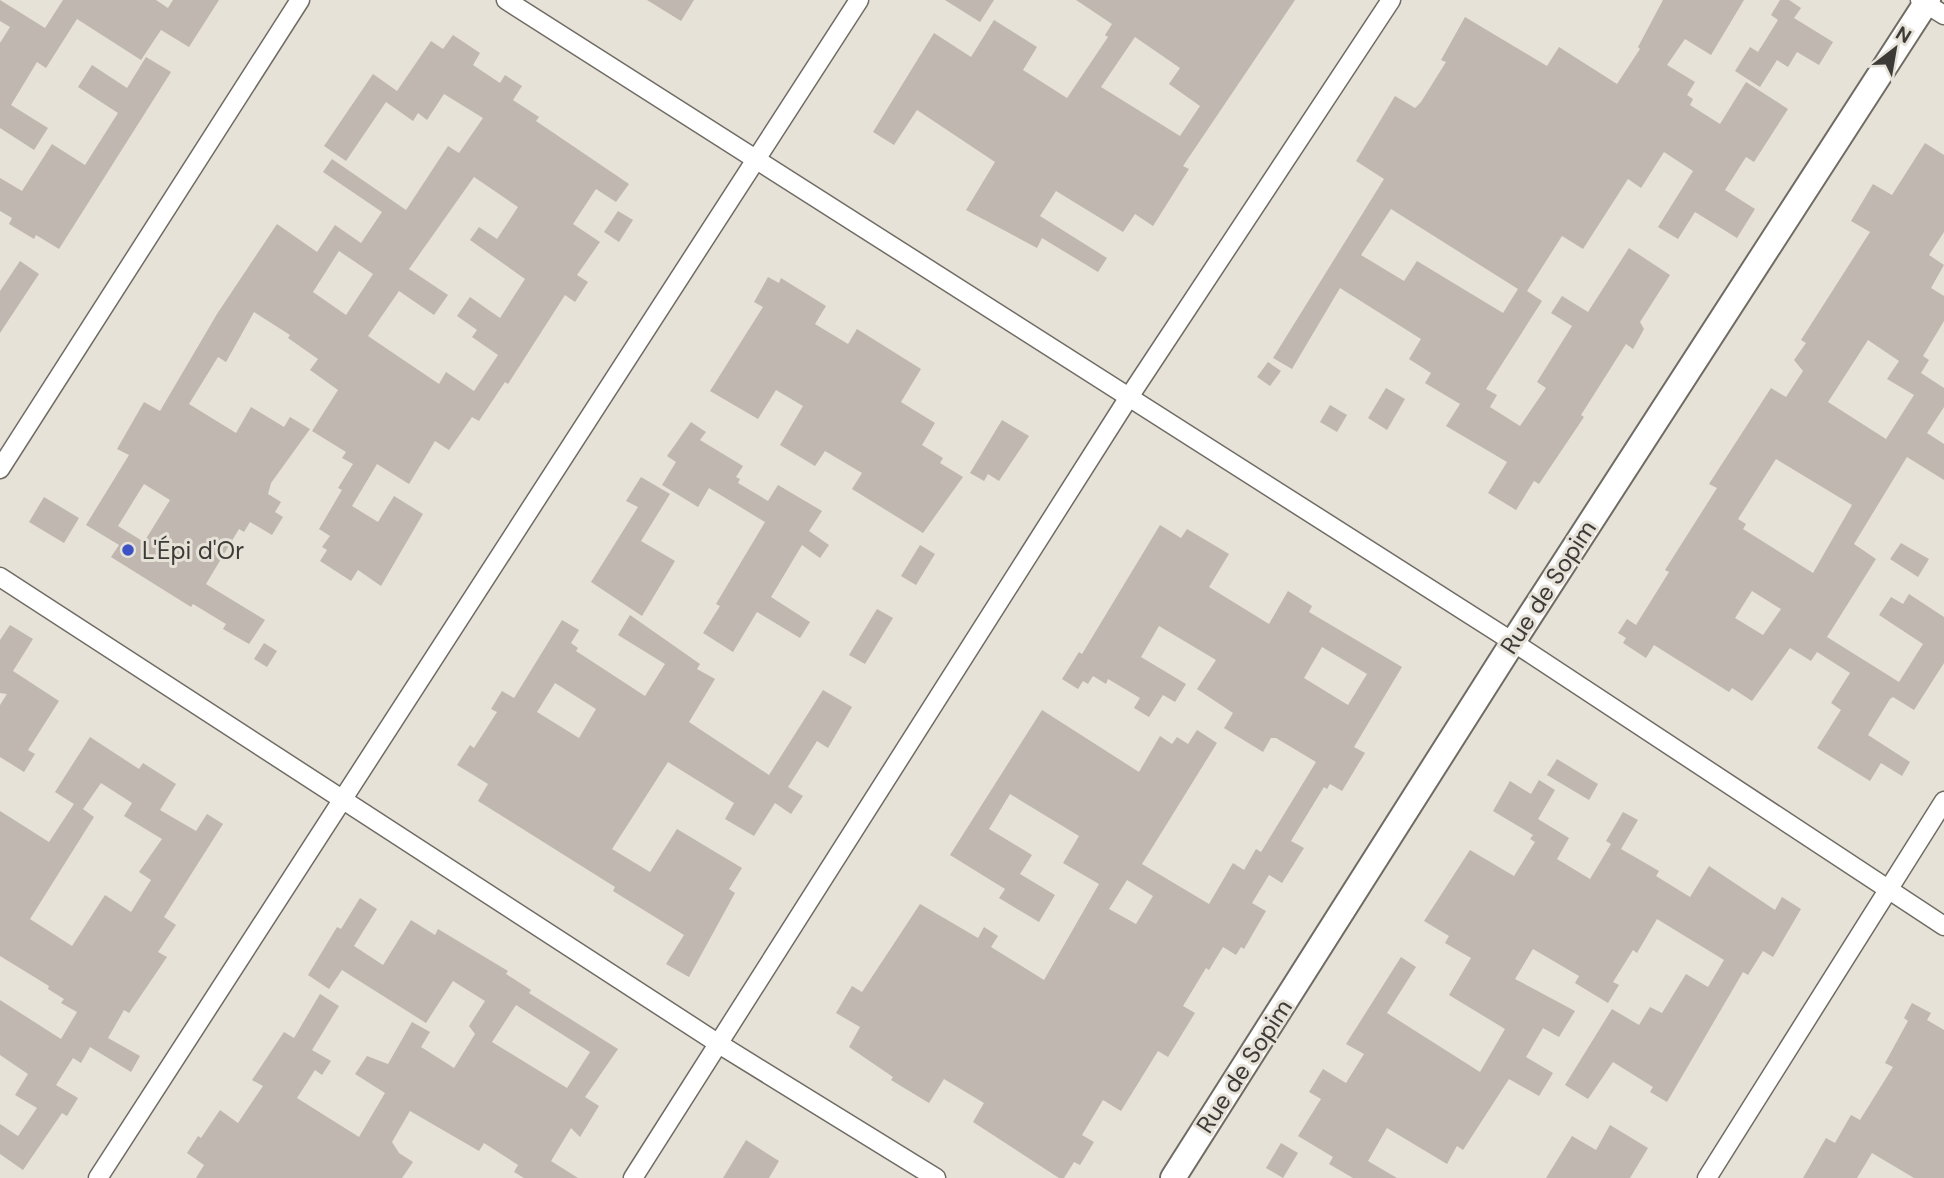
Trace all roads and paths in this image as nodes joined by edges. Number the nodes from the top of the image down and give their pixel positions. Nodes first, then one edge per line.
1 (299, 0) edge
2 (506, 0) edge
3 (859, 0) edge
4 (1391, 0) edge
5 (1930, 5) edge
6 (758, 161) junction
7 (1129, 397) junction
8 (0, 469) edge
9 (0, 577) edge
10 (1513, 642) junction
11 (345, 800) junction
12 (1944, 801) edge
13 (1886, 889) junction
14 (1944, 926) edge
15 (719, 1044) junction
16 (98, 1178) edge
17 (633, 1178) edge
18 (936, 1178) edge
19 (1173, 1178) edge
20 (1707, 1178) edge

1 - 8 street
2 - 6 street
3 - 6 street
4 - 7 street
5 - 10 street, Rue de Sopim
6 - 7 street
6 - 11 street
7 - 10 street
7 - 15 street
9 - 11 street
10 - 13 street
10 - 19 street, Rue de Sopim
11 - 15 street
11 - 16 street
12 - 13 street
13 - 14 street
13 - 20 street
15 - 17 street
15 - 18 street

